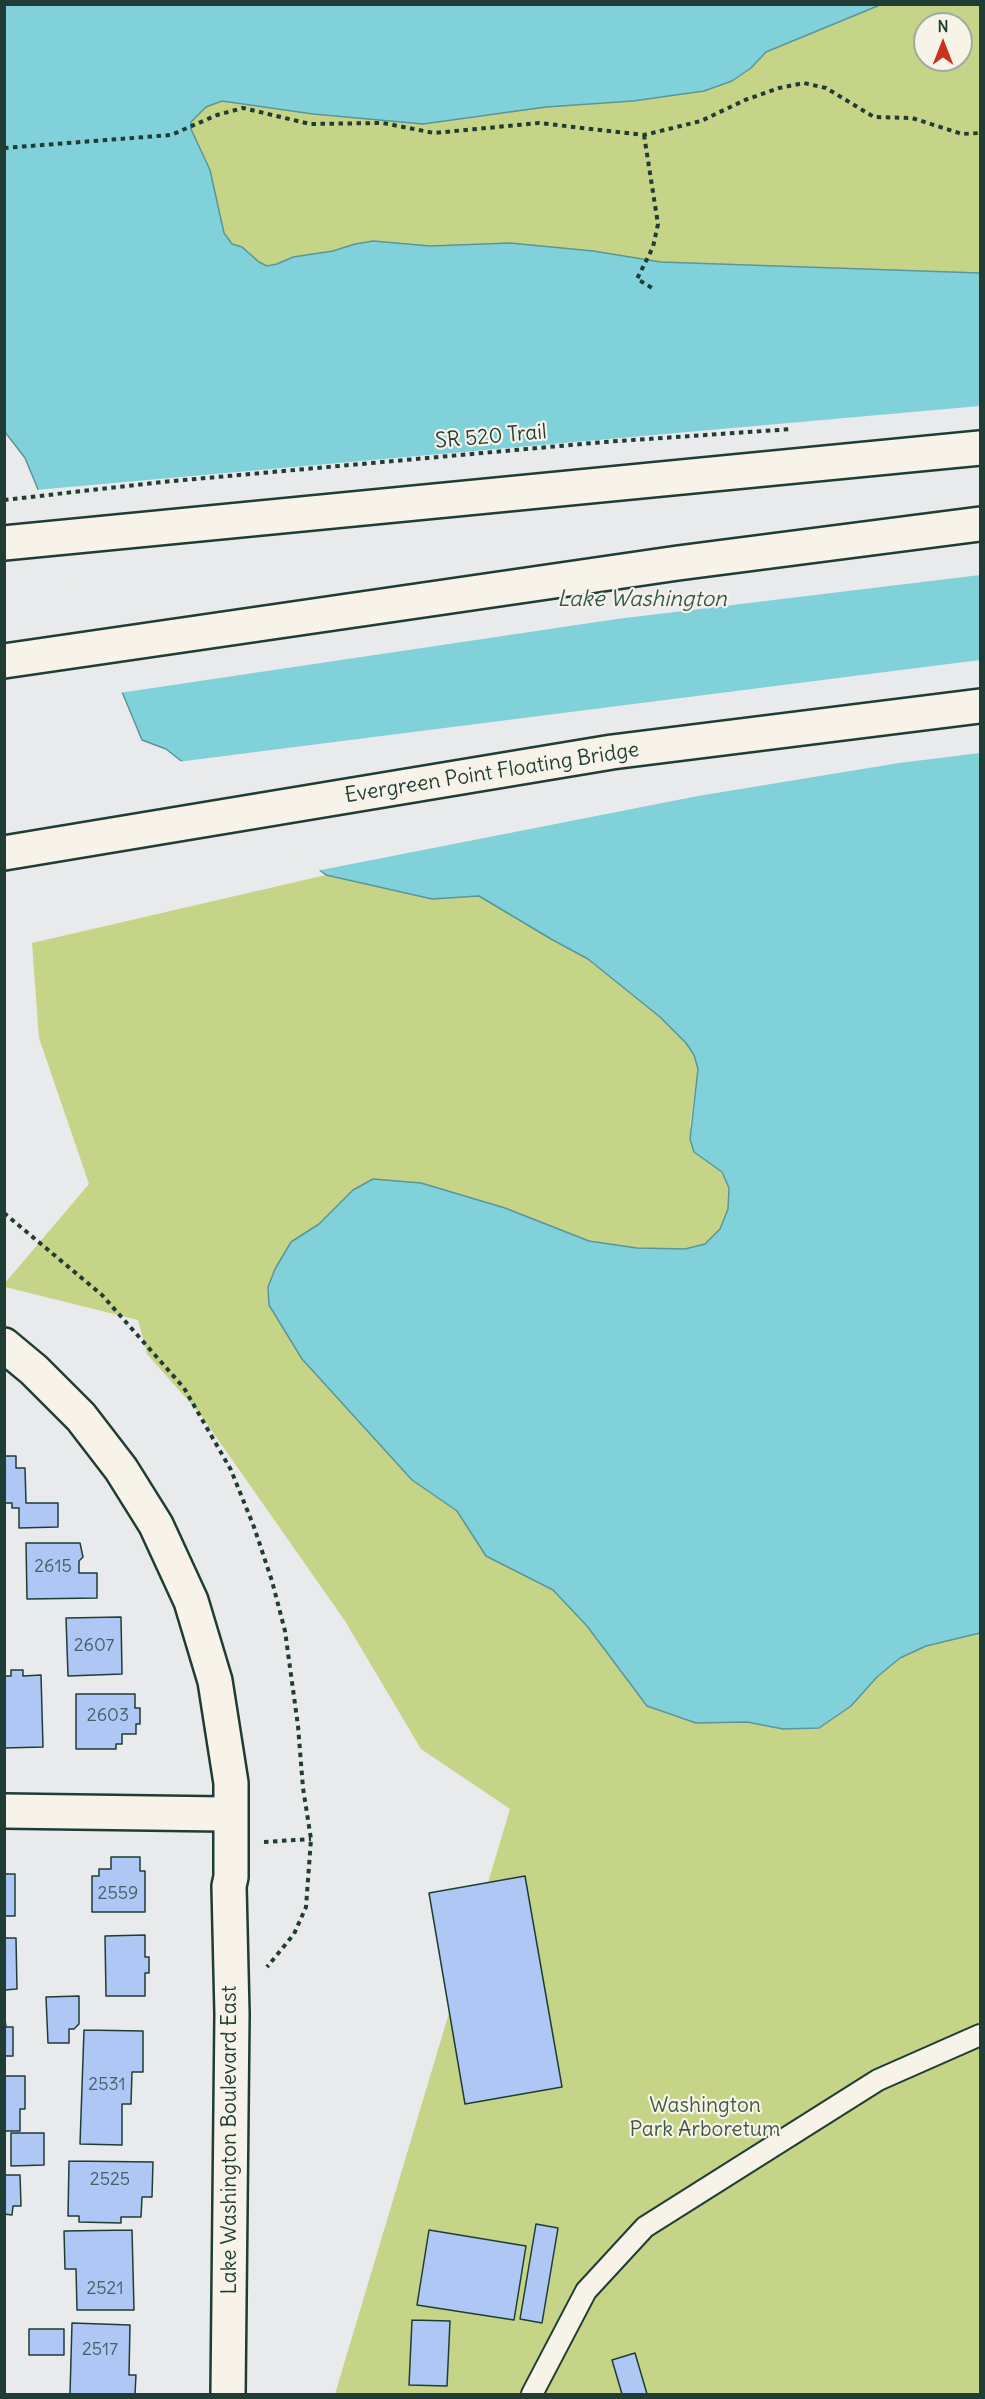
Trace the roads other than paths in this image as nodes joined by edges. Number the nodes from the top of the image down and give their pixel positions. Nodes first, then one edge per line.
1 (981, 448) edge
2 (981, 524) edge
3 (4, 543) edge
4 (4, 660) edge
5 (981, 706) edge
6 (4, 853) edge
7 (4, 1345) edge
8 (227, 1764) junction
9 (4, 1810) edge
10 (223, 1814) junction
11 (229, 1886) junction
12 (981, 2035) edge
13 (228, 2394) edge
14 (532, 2394) edge

1 - 3 main road
2 - 4 main road
5 - 6 main road, Evergreen Point Floating Bridge
7 - 8 main road, Lake Washington Boulevard East
8 - 10 main road, Lake Washington Boulevard East
8 - 11 main road, Lake Washington Boulevard East
9 - 10 main road
10 - 11 main road, Lake Washington Boulevard East
11 - 13 main road, Lake Washington Boulevard East
12 - 14 lane

